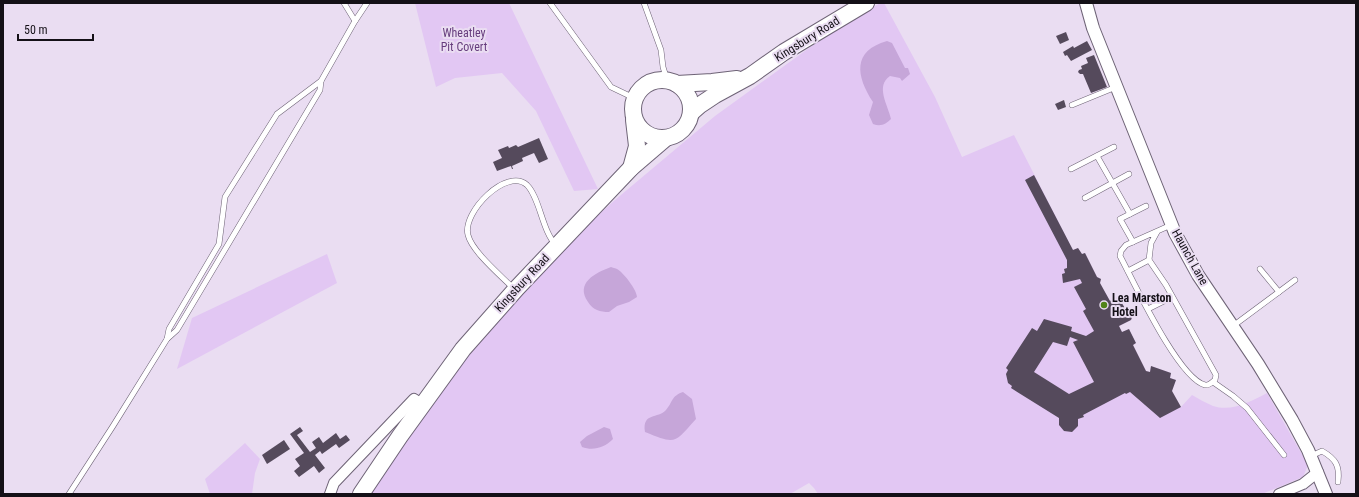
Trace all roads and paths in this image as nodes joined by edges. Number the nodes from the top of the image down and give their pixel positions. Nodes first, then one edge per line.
1 (344, 3) edge
2 (367, 3) edge
3 (550, 3) edge
4 (644, 3) edge
5 (866, 3) edge
6 (1086, 3) edge
7 (355, 21) junction
8 (750, 76) junction
9 (321, 81) junction
10 (672, 82) junction
11 (1117, 87) junction
12 (634, 98) junction
13 (1072, 105) dead end
14 (692, 112) junction
15 (634, 120) junction
16 (666, 138) junction
17 (1114, 147) dead end
18 (1097, 156) junction
19 (631, 168) junction
20 (1071, 169) dead end
21 (1129, 174) dead end
22 (1112, 184) junction
23 (1085, 198) dead end
24 (1146, 206) dead end
25 (1130, 214) junction
26 (1172, 224) junction
27 (1157, 232) junction
28 (1133, 242) junction
29 (556, 246) junction
30 (1149, 260) junction
31 (1260, 270) dead end
32 (1128, 271) junction
33 (1295, 280) dead end
34 (517, 288) junction
35 (1279, 292) junction
36 (1172, 297) junction
37 (1148, 309) junction
38 (1233, 326) junction
39 (167, 339) junction
40 (1213, 382) junction
41 (423, 405) junction
42 (1284, 455) dead end
43 (1311, 456) junction
44 (1318, 472) junction
45 (1338, 482) dead end
46 (69, 494) edge
47 (330, 494) edge
48 (361, 494) edge
49 (1279, 494) edge
50 (1326, 494) edge

1 - 7 lane
2 - 7 lane
3 - 12 lane
4 - 10 lane
5 - 8 main road, Kingsbury Road
6 - 11 street, Haunch Lane
7 - 9 lane
8 - 10 main road, Kingsbury Road
8 - 14 main road, Kingsbury Road
9 - 39 lane
9 - 39 lane
10 - 12 main road, Kingsbury Road
10 - 14 main road
11 - 13 lane
11 - 26 street, Haunch Lane
12 - 15 main road, Kingsbury Road
14 - 16 main road, Kingsbury Road
15 - 16 main road
15 - 19 main road, Kingsbury Road
16 - 19 main road, Kingsbury Road
17 - 18 lane
18 - 20 lane
18 - 22 lane
19 - 29 main road, Kingsbury Road
21 - 22 lane
22 - 23 lane
22 - 25 lane
24 - 25 lane
25 - 28 lane
26 - 27 lane
26 - 38 street, Haunch Lane
27 - 28 lane
27 - 30 lane
28 - 32 lane
29 - 34 main road, Kingsbury Road
29 - 34 lane
30 - 32 lane
30 - 36 lane
31 - 35 lane
32 - 37 lane
33 - 35 lane
34 - 41 main road, Kingsbury Road
35 - 38 lane
36 - 37 lane
36 - 40 lane
37 - 40 lane
38 - 43 street, Haunch Lane
39 - 46 lane
40 - 42 lane
41 - 47 street
41 - 48 main road, Kingsbury Road
43 - 44 street, Haunch Lane
43 - 45 lane
44 - 49 street
44 - 50 street, Haunch Lane

